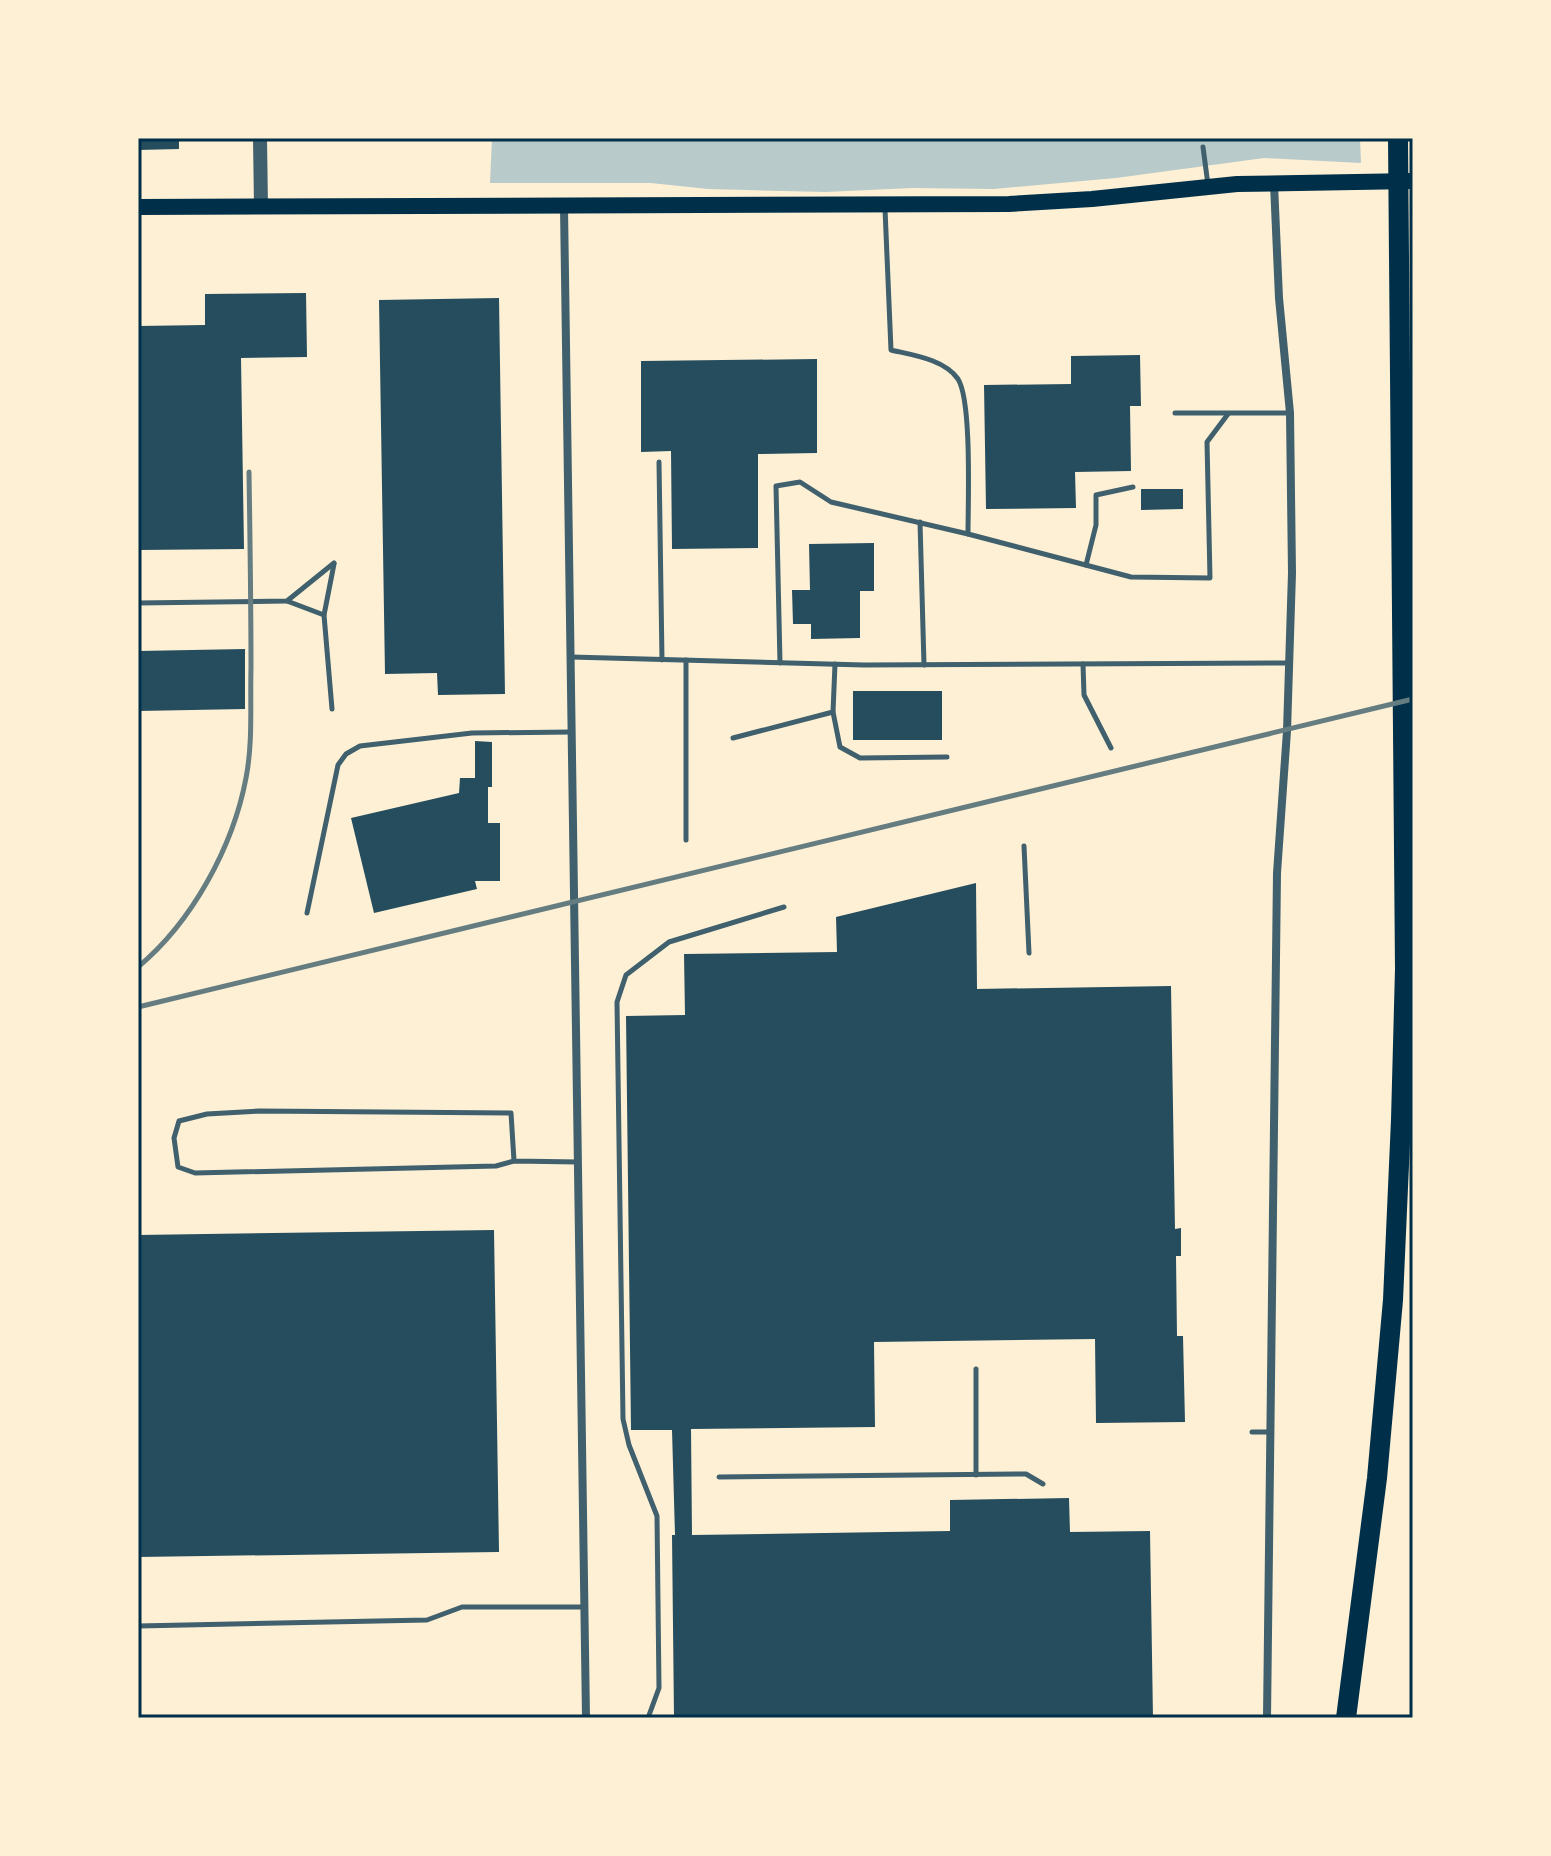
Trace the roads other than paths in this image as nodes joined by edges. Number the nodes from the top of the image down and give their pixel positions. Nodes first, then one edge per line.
1 (260, 138) edge
2 (1398, 138) edge
3 (1203, 147) dead end
4 (1413, 181) edge
5 (1274, 182) junction
6 (1208, 186) junction
7 (885, 204) junction
8 (138, 207) edge
9 (261, 207) junction
10 (564, 207) junction
11 (1175, 413) dead end
12 (1290, 413) junction
13 (1228, 414) junction
14 (659, 462) dead end
15 (1133, 487) dead end
16 (920, 522) junction
17 (968, 534) junction
18 (1086, 565) junction
19 (287, 601) junction
20 (138, 603) edge
21 (324, 615) junction
22 (571, 657) junction
23 (662, 660) junction
24 (686, 660) junction
25 (780, 663) junction
26 (1290, 663) junction
27 (835, 664) junction
28 (1083, 664) junction
29 (924, 665) junction
30 (332, 709) dead end
31 (833, 712) junction
32 (572, 732) junction
33 (733, 738) dead end
34 (1111, 748) dead end
35 (947, 757) dead end
36 (686, 840) dead end
37 (1024, 846) dead end
38 (784, 907) dead end
39 (307, 913) dead end
40 (1029, 953) dead end
41 (514, 1161) junction
42 (578, 1162) junction
43 (976, 1369) dead end
44 (1252, 1432) dead end
45 (1271, 1432) junction
46 (976, 1475) junction
47 (719, 1477) dead end
48 (1043, 1484) dead end
49 (584, 1607) junction
50 (138, 1626) edge
51 (586, 1718) edge
52 (648, 1718) edge
53 (1267, 1718) edge
54 (1346, 1718) edge

1 - 9 street
2 - 54 highway
3 - 6 lane
4 - 5 main road
5 - 6 main road
5 - 12 street
6 - 7 main road
7 - 10 main road
7 - 17 lane
8 - 9 main road
9 - 10 main road
10 - 22 street
11 - 13 lane
12 - 13 lane
12 - 26 street
13 - 18 lane
14 - 23 lane
15 - 18 lane
16 - 17 lane
16 - 25 lane
16 - 29 lane
17 - 18 lane
19 - 20 lane
19 - 21 lane
19 - 21 lane
21 - 30 lane
22 - 23 lane
22 - 32 street
23 - 24 lane
24 - 25 lane
24 - 36 lane
25 - 27 lane
26 - 28 lane
26 - 45 street
27 - 29 lane
27 - 31 lane
28 - 29 lane
28 - 34 lane
31 - 33 lane
31 - 35 lane
32 - 39 lane
32 - 42 street
37 - 40 lane
38 - 52 lane
41 - 41 lane
41 - 42 lane
42 - 49 street
43 - 46 lane
44 - 45 lane
45 - 53 street
46 - 47 lane
46 - 48 lane
49 - 50 lane
49 - 51 street

